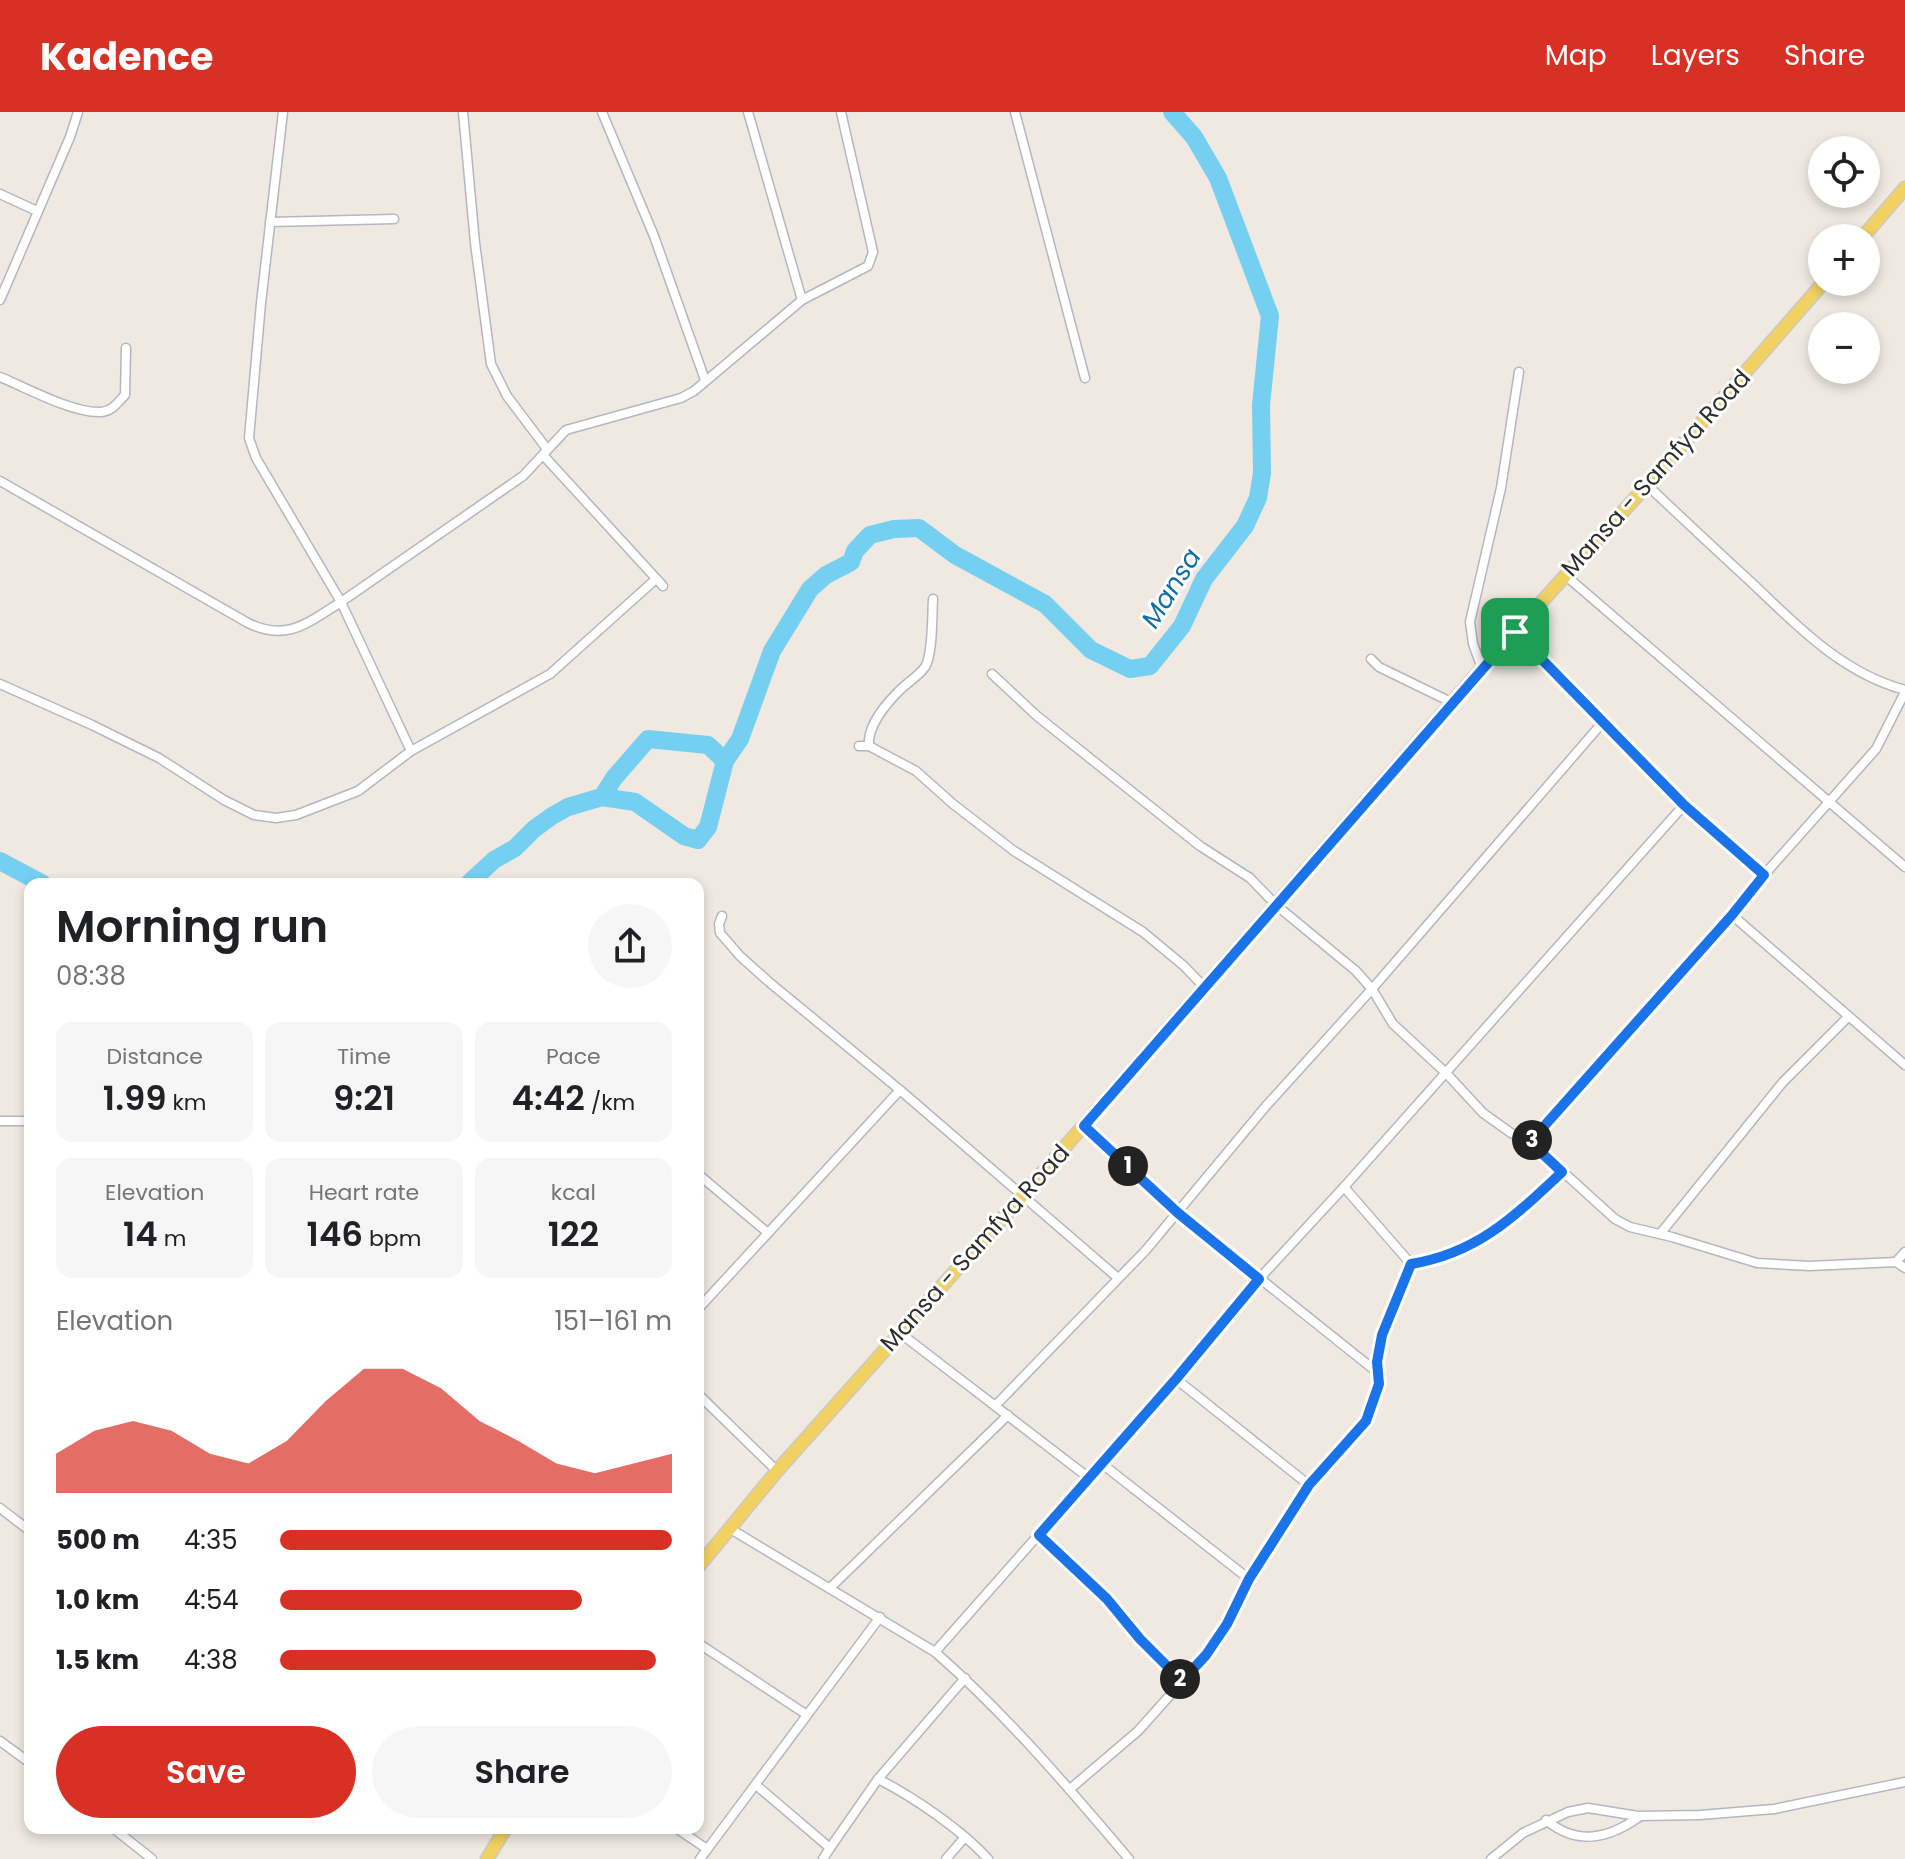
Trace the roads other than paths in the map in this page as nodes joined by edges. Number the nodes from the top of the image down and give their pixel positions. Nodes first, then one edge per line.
1 (78, 112) edge
2 (283, 112) edge
3 (463, 112) edge
4 (602, 112) edge
5 (748, 112) edge
6 (841, 112) edge
7 (1015, 112) edge
8 (1905, 188) edge
9 (0, 194) edge
10 (37, 211) junction
11 (394, 219) dead end
12 (270, 222) junction
13 (1874, 224) edge
14 (1812, 296) edge
15 (0, 300) edge
16 (802, 300) junction
17 (126, 348) dead end
18 (1519, 372) dead end
19 (0, 377) edge
20 (1085, 378) dead end
21 (705, 380) junction
22 (545, 452) junction
23 (0, 481) edge
24 (1647, 485) junction
25 (1565, 575) junction
26 (933, 599) dead end
27 (341, 602) junction
28 (1515, 632) junction
29 (1371, 659) dead end
30 (1482, 668) junction
31 (992, 674) dead end
32 (0, 684) edge
33 (1905, 691) edge
34 (1453, 703) junction
35 (1603, 722) junction
36 (859, 746) dead end
37 (869, 746) junction
38 (411, 751) junction
39 (1828, 801) junction
40 (1684, 805) junction
41 (1905, 867) edge
42 (1764, 875) junction
43 (1276, 905) junction
44 (1732, 915) junction
45 (722, 916) dead end
46 (1205, 988) junction
47 (1372, 989) junction
48 (1848, 1017) junction
49 (1905, 1065) edge
50 (1446, 1073) junction
51 (900, 1090) junction
52 (0, 1121) edge
53 (24, 1121) edge
54 (1084, 1126) junction
55 (1530, 1142) junction
56 (1562, 1172) junction
57 (704, 1179) edge
58 (1344, 1187) junction
59 (1023, 1195) junction
60 (1178, 1213) junction
61 (768, 1233) junction
62 (1660, 1234) junction
63 (1905, 1252) edge
64 (1896, 1262) junction
65 (1411, 1264) junction
66 (1905, 1268) edge
67 (1118, 1278) junction
68 (1259, 1279) junction
69 (704, 1302) edge
70 (900, 1333) junction
71 (1377, 1372) junction
72 (1176, 1379) junction
73 (704, 1400) edge
74 (996, 1405) junction
75 (1008, 1415) junction
76 (1101, 1463) junction
77 (777, 1471) junction
78 (1089, 1478) junction
79 (1309, 1485) junction
80 (0, 1508) edge
81 (24, 1526) edge
82 (729, 1528) junction
83 (1039, 1535) junction
84 (704, 1559) edge
85 (1249, 1579) junction
86 (830, 1588) junction
87 (880, 1617) junction
88 (704, 1647) edge
89 (935, 1652) junction
90 (965, 1678) junction
91 (1182, 1681) junction
92 (807, 1715) junction
93 (0, 1741) edge
94 (24, 1759) edge
95 (878, 1779) junction
96 (1905, 1782) edge
97 (756, 1785) junction
98 (1070, 1789) junction
99 (1640, 1816) junction
100 (1546, 1820) junction
101 (121, 1834) edge
102 (502, 1834) edge
103 (685, 1834) edge
104 (965, 1837) junction
105 (830, 1848) junction
106 (707, 1849) junction
107 (152, 1859) edge
108 (487, 1859) edge
109 (700, 1859) edge
110 (823, 1859) edge
111 (946, 1859) edge
112 (988, 1859) edge
113 (1129, 1859) edge
114 (1491, 1859) edge

1 - 10 street
2 - 12 street
3 - 22 street
4 - 21 street
5 - 16 street
6 - 16 street
7 - 20 street
8 - 13 main road
9 - 10 street
10 - 15 street
11 - 12 street
12 - 27 street
14 - 24 main road, Mansa - Samfya Road
16 - 21 street
17 - 19 street
18 - 30 street
21 - 22 street
22 - 27 street
22 - 38 street
23 - 27 street
24 - 25 main road, Mansa - Samfya Road
24 - 33 street
25 - 28 main road, Mansa - Samfya Road
25 - 39 street
26 - 37 street
27 - 38 street
28 - 30 main road, Mansa - Samfya Road
28 - 35 street
29 - 34 street
30 - 34 main road, Mansa - Samfya Road
31 - 43 street
32 - 38 street
33 - 39 street
34 - 43 main road, Mansa - Samfya Road
35 - 40 street
35 - 47 street
36 - 37 street
37 - 46 street
39 - 41 street
39 - 42 street
40 - 42 street
40 - 50 street
42 - 44 street
43 - 46 main road, Mansa - Samfya Road
43 - 47 street
44 - 48 street
44 - 55 street
45 - 51 street
46 - 54 main road, Mansa - Samfya Road
47 - 50 street
47 - 60 street
48 - 49 street
48 - 62 street
50 - 55 street
50 - 58 street
51 - 59 street
51 - 61 street
52 - 53 street
54 - 59 main road, Mansa - Samfya Road
54 - 60 street
55 - 56 street
56 - 62 street
56 - 65 street
57 - 61 street
58 - 65 street
58 - 68 street
59 - 67 street
59 - 70 main road, Mansa - Samfya Road
60 - 67 street
60 - 68 street
61 - 69 street
62 - 64 street
63 - 64 street
64 - 66 street
65 - 71 street
67 - 74 street
68 - 71 street
68 - 72 street
70 - 74 street
70 - 77 main road, Mansa - Samfya Road
71 - 79 street
72 - 76 street
72 - 79 street
73 - 77 street
74 - 75 street
75 - 78 street
75 - 86 street
76 - 78 street
76 - 85 street
77 - 82 main road, Mansa - Samfya Road
78 - 83 street
79 - 85 street
80 - 81 street
82 - 84 main road, Mansa - Samfya Road
82 - 86 street
83 - 89 street
83 - 91 street
85 - 91 street
86 - 87 street
87 - 89 street
87 - 92 street
88 - 92 street
89 - 90 street
90 - 95 street
90 - 98 street
91 - 98 street
92 - 97 street
93 - 94 street
95 - 104 street
95 - 105 street
96 - 99 street
97 - 105 street
97 - 106 street
98 - 113 street
99 - 100 street
99 - 100 street
100 - 114 street
101 - 107 street
102 - 108 main road
103 - 106 street
104 - 111 street
104 - 112 street
105 - 110 street
106 - 109 street

